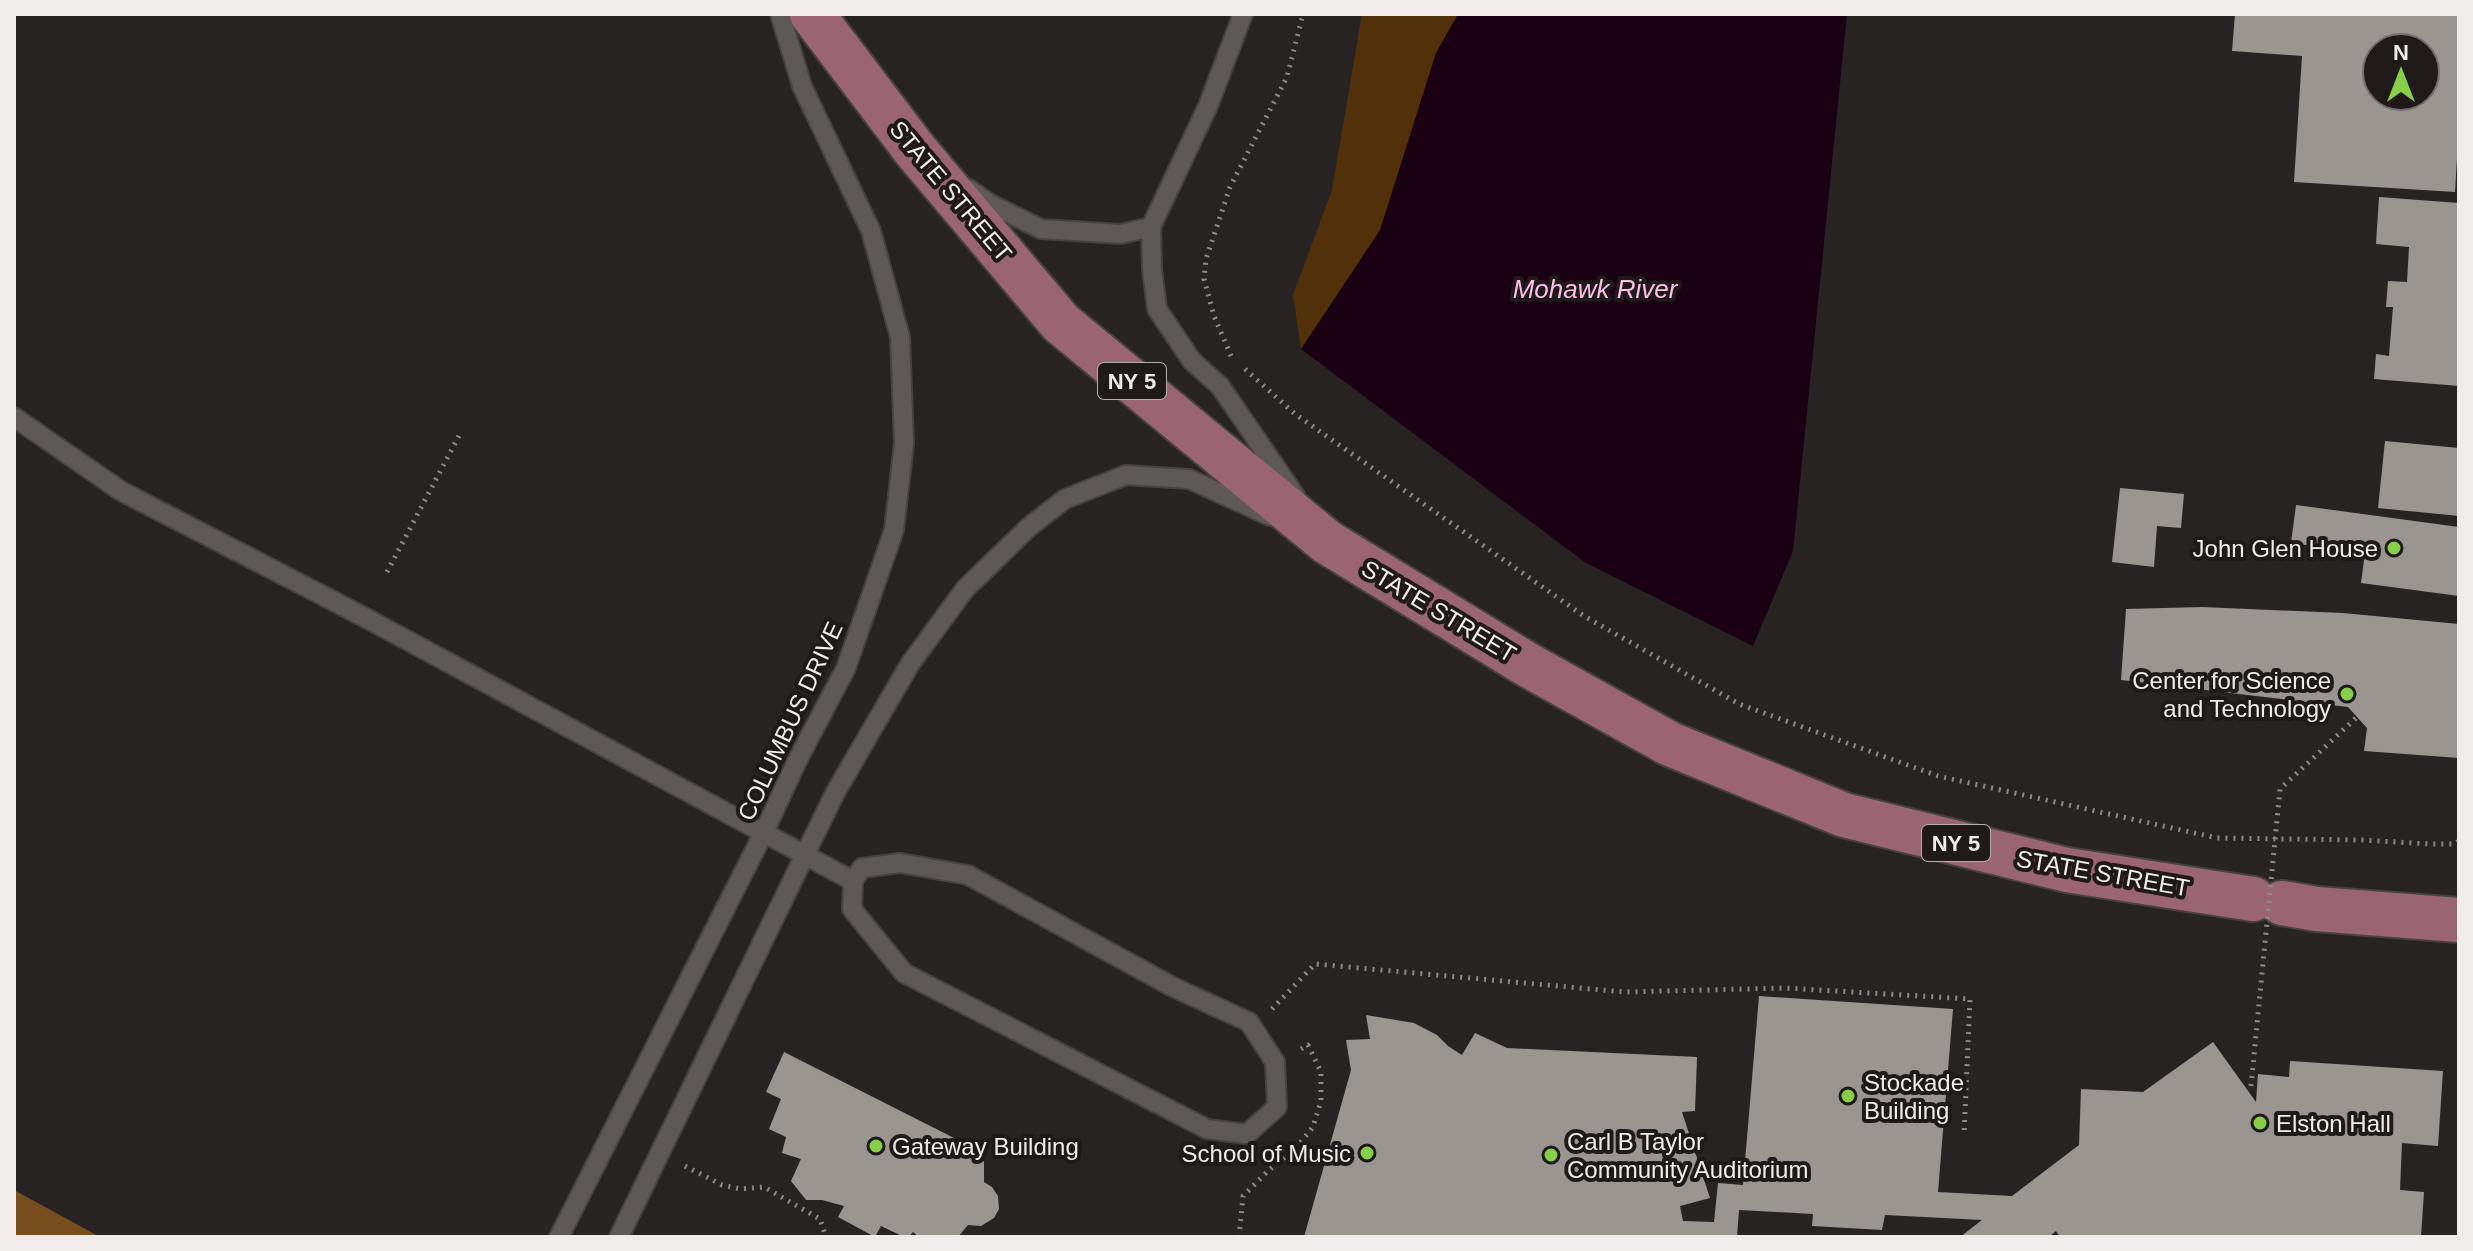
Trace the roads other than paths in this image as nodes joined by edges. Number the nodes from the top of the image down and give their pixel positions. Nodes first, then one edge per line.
1 (780, 14) edge
2 (812, 14) edge
3 (1243, 14) edge
4 (915, 150) junction
5 (1151, 227) junction
6 (14, 417) edge
7 (1327, 542) junction
8 (764, 832) junction
9 (804, 854) junction
10 (853, 881) junction
11 (2459, 920) edge
12 (559, 1237) edge
13 (619, 1237) edge

1 - 8 lane, COLUMBUS DRIVE
2 - 4 main road, STATE STREET / NY 5
3 - 5 lane
4 - 5 lane
4 - 7 main road, STATE STREET / NY 5
5 - 7 lane
6 - 8 lane
7 - 9 lane
7 - 11 main road, STATE STREET / NY 5
8 - 9 lane
8 - 12 lane, COLUMBUS DRIVE
9 - 10 lane
9 - 13 lane
10 - 10 lane

